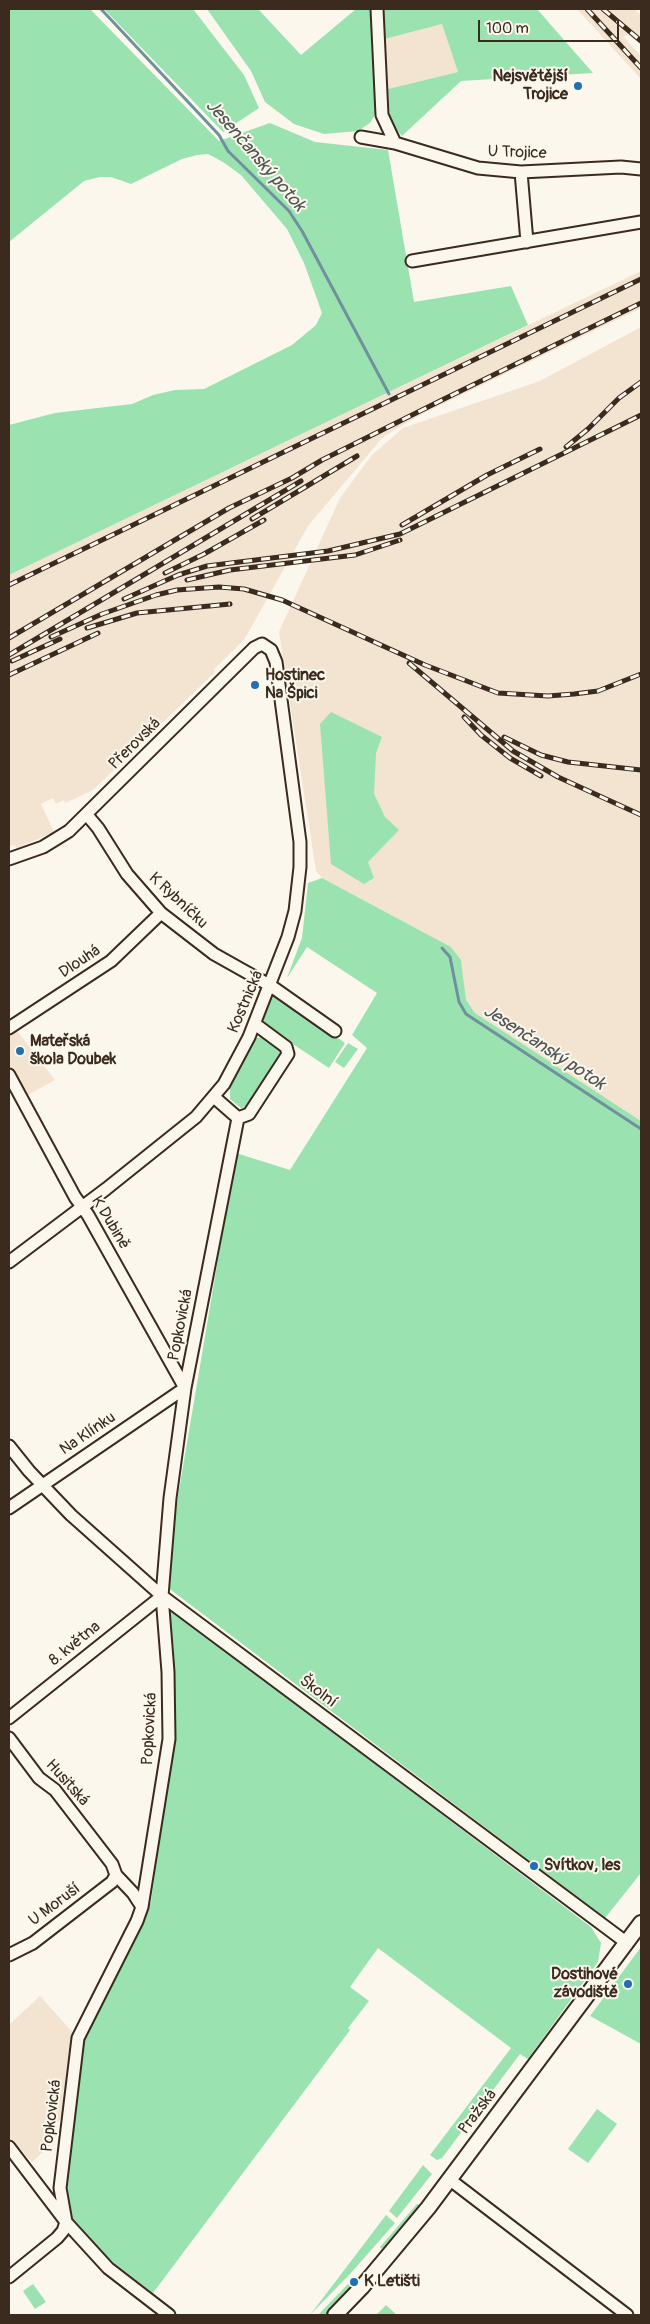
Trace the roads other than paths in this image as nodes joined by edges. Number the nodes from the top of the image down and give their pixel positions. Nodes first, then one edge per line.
1 (377, 9) edge
2 (361, 137) dead end
3 (395, 143) junction
4 (641, 169) edge
5 (521, 172) junction
6 (641, 222) edge
7 (527, 242) junction
8 (412, 261) dead end
9 (273, 654) joint
10 (87, 815) junction
11 (9, 859) edge
12 (161, 913) junction
13 (271, 986) junction
14 (255, 1024) junction
15 (9, 1028) edge
16 (335, 1030) dead end
17 (9, 1075) edge
18 (214, 1097) junction
19 (238, 1118) junction
20 (83, 1207) junction
21 (9, 1262) edge
22 (185, 1388) junction
23 (9, 1446) edge
24 (42, 1485) junction
25 (9, 1508) edge
26 (162, 1596) junction
27 (9, 1718) edge
28 (9, 1738) edge
29 (116, 1875) junction
30 (146, 1884) junction
31 (126, 1885) junction
32 (142, 1906) junction
33 (641, 1923) edge
34 (627, 1943) junction
35 (9, 1955) edge
36 (9, 2147) edge
37 (449, 2180) junction
38 (66, 2222) junction
39 (9, 2277) edge
40 (169, 2315) edge
41 (335, 2315) edge
42 (627, 2315) edge

1 - 3 street
2 - 3 street, U Trojice
3 - 5 street, U Trojice
4 - 5 street, U Trojice
5 - 7 street
6 - 7 street
7 - 8 street
9 - 10 street, Přerovská
9 - 13 street, Kostnická
10 - 11 street, Přerovská
10 - 12 street, K Rybníčku
12 - 13 street, K Rybníčku
12 - 15 street, Dlouhá
13 - 14 street, Kostnická
13 - 16 street
14 - 18 street, Kostnická
14 - 19 street
17 - 20 street, K Dubině
18 - 19 street
18 - 20 street, Kostnická
19 - 22 street, Popkovická
20 - 21 street, Kostnická
20 - 22 street, K Dubině
22 - 24 street, Na Klínku
22 - 26 street, Popkovická
23 - 24 street, Školní
24 - 25 street, Na Klínku
24 - 26 street, Školní
26 - 27 street, 8. května
26 - 30 street, Popkovická
26 - 34 street, Školní
28 - 29 street, Husitská
29 - 31 street, Husitská
29 - 35 street, U Moruší
30 - 31 street
30 - 32 street, Popkovická
31 - 32 street, Husitská
32 - 38 street, Popkovická
33 - 34 main road, Pražská
34 - 37 main road, Pražská
36 - 38 street
37 - 41 main road, Pražská
37 - 42 street
38 - 39 street
38 - 40 street

